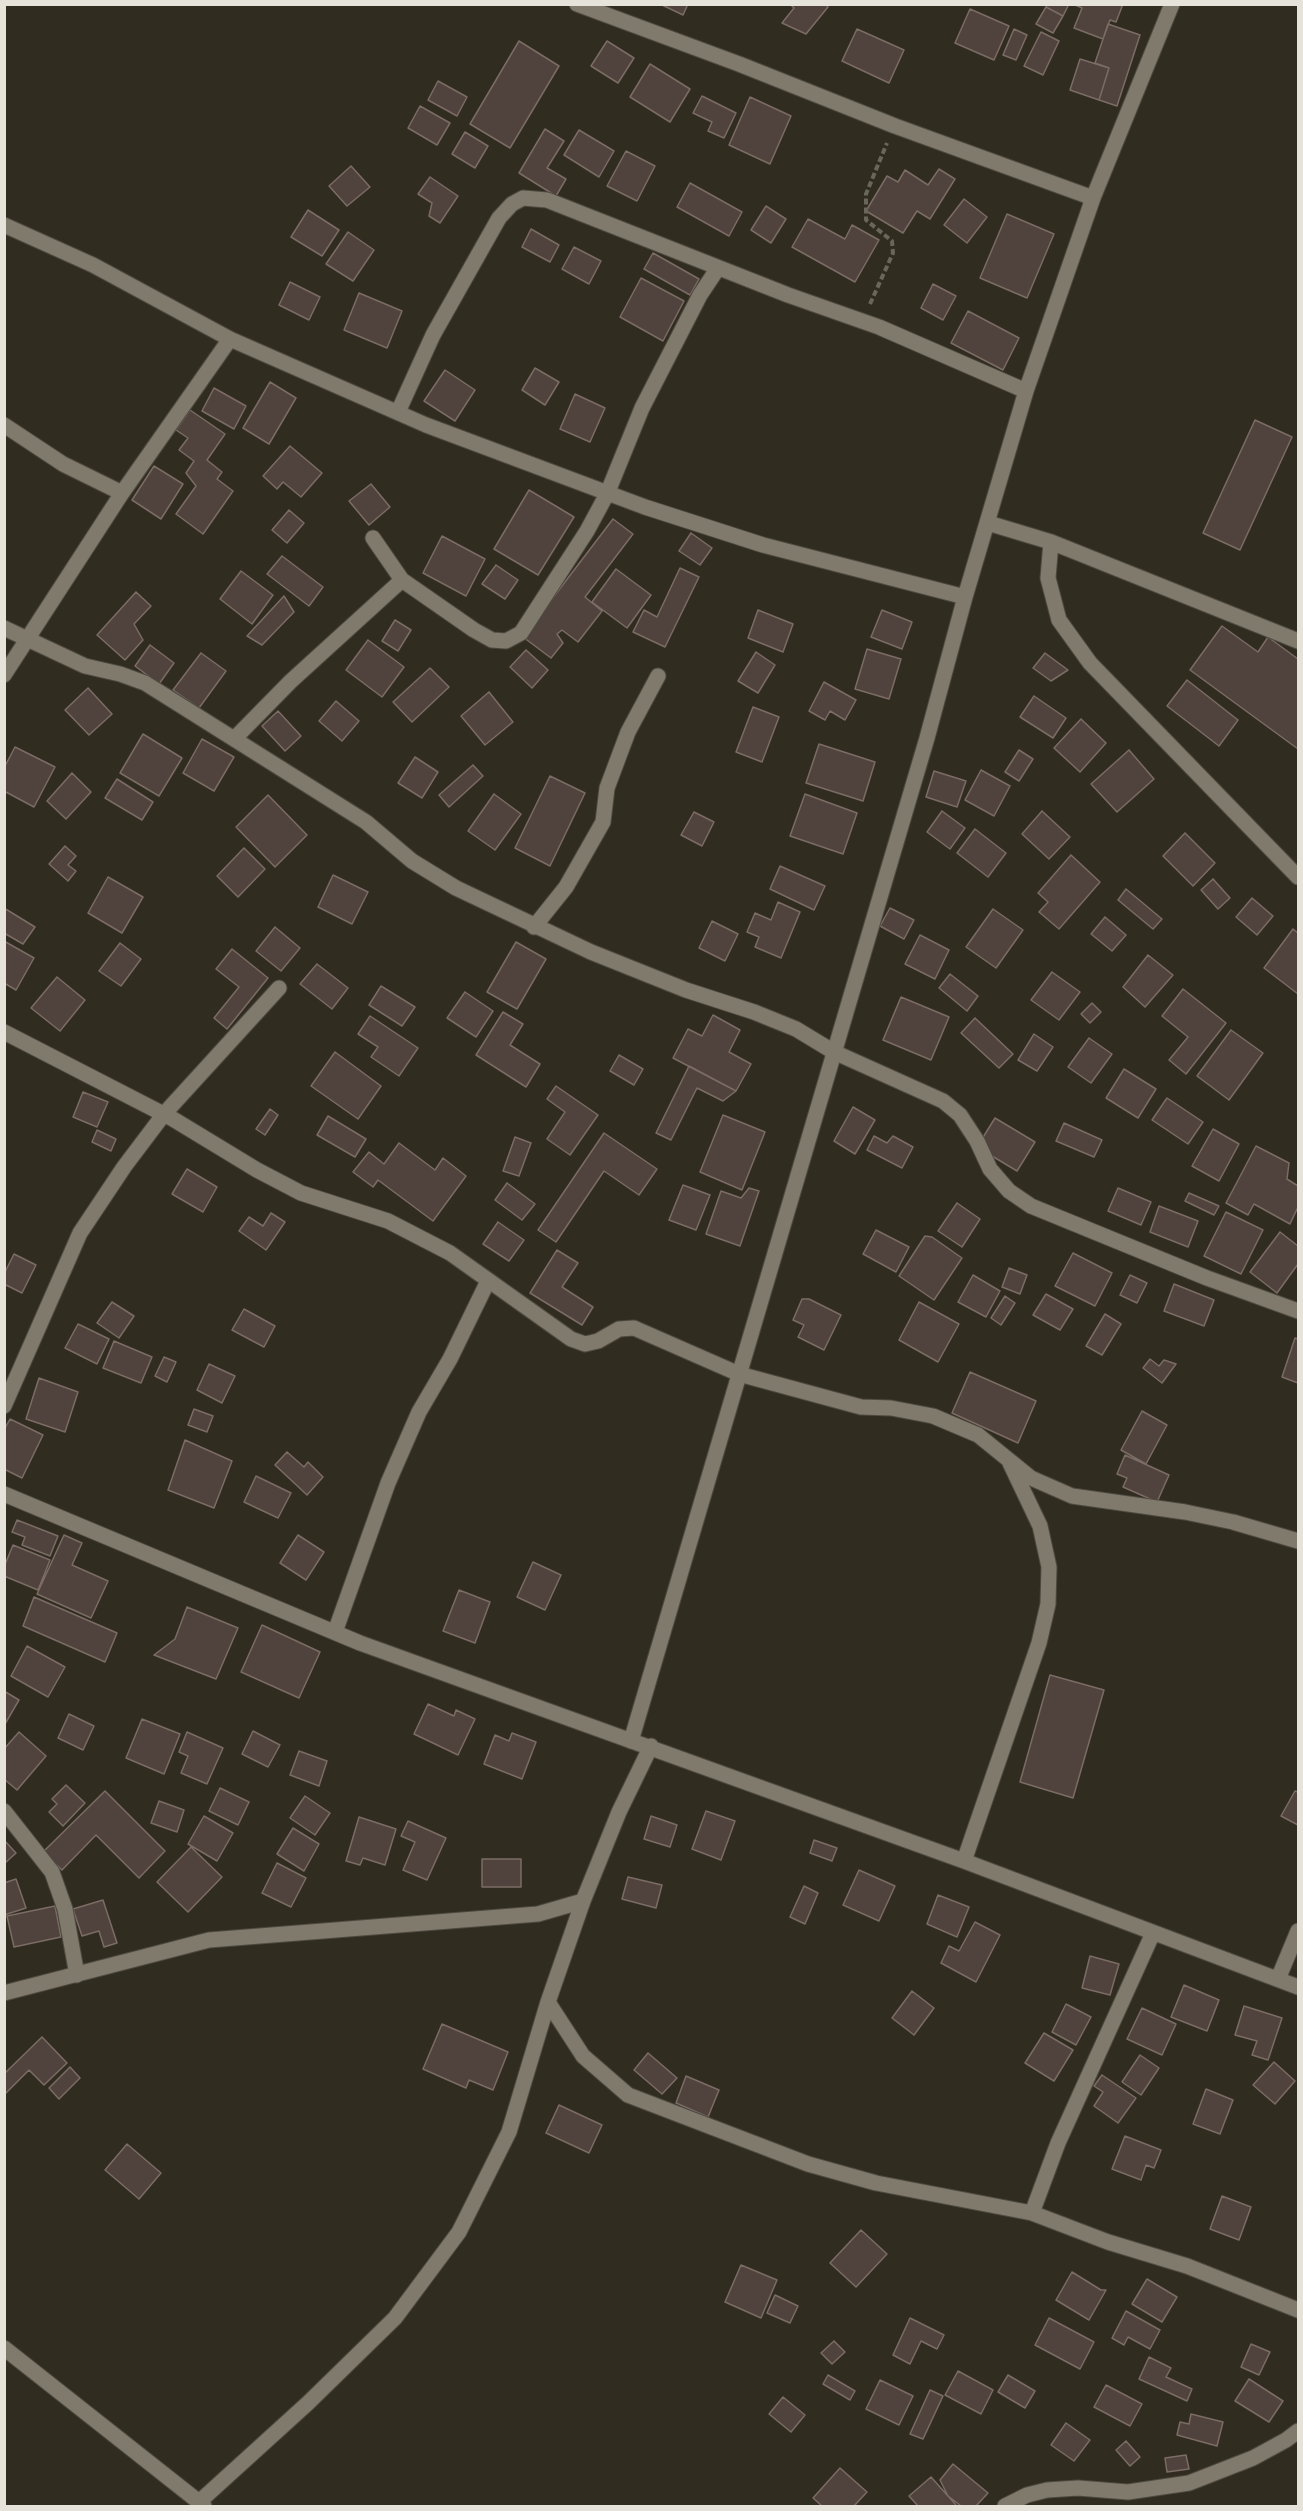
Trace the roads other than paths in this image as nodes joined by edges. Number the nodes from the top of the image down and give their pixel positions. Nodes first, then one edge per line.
1 (577, 4) edge
2 (1172, 4) edge
3 (1093, 198) junction
4 (4, 225) edge
5 (718, 268) junction
6 (230, 339) junction
7 (1026, 391) junction
8 (398, 412) junction
9 (4, 425) edge
10 (123, 493) junction
11 (607, 494) junction
12 (988, 523) junction
13 (373, 538) dead end
14 (1051, 542) junction
15 (402, 580) junction
16 (965, 597) junction
17 (4, 628) edge
18 (27, 640) junction
19 (1299, 641) edge
20 (4, 675) edge
21 (658, 676) dead end
22 (234, 739) junction
23 (1299, 877) edge
24 (534, 927) junction
25 (279, 988) dead end
26 (4, 1032) edge
27 (834, 1052) junction
28 (164, 1114) junction
29 (488, 1281) junction
30 (1299, 1311) edge
31 (739, 1374) junction
32 (4, 1406) edge
33 (1008, 1460) junction
34 (4, 1494) edge
35 (1299, 1541) edge
36 (335, 1632) junction
37 (631, 1741) junction
38 (651, 1746) junction
39 (4, 1811) edge
40 (964, 1861) junction
41 (583, 1901) junction
42 (1299, 1931) edge
43 (1153, 1933) junction
44 (77, 1975) junction
45 (1278, 1979) junction
46 (1299, 1987) edge
47 (4, 1993) edge
48 (548, 2002) junction
49 (1032, 2213) junction
50 (1299, 2310) edge
51 (4, 2348) edge
52 (1299, 2431) edge
53 (201, 2504) edge
54 (1005, 2506) edge

1 - 3 street
2 - 3 street
3 - 7 street
4 - 6 street
5 - 7 street
5 - 8 street
5 - 11 street
6 - 8 street
6 - 10 street
7 - 12 street
8 - 11 street
9 - 10 street
10 - 18 street
11 - 15 street
11 - 16 street
12 - 14 street
12 - 16 street
13 - 15 street
14 - 19 street
14 - 23 street
15 - 22 street
16 - 27 street
17 - 18 street
18 - 20 street
18 - 22 street
21 - 24 street
22 - 24 street
24 - 27 street
25 - 28 street
26 - 28 street
27 - 30 street
27 - 31 street
28 - 29 street
28 - 32 street
29 - 31 street
29 - 36 street
31 - 33 street
31 - 37 street
33 - 35 street
33 - 40 street
34 - 36 street
36 - 37 street
37 - 38 street
38 - 40 street
38 - 41 street
39 - 44 street
40 - 43 street
41 - 44 street
41 - 48 street
42 - 45 street
43 - 45 street
43 - 49 street
44 - 47 street
45 - 46 street
48 - 49 street
48 - 53 street
49 - 50 street
51 - 53 street
52 - 54 street

